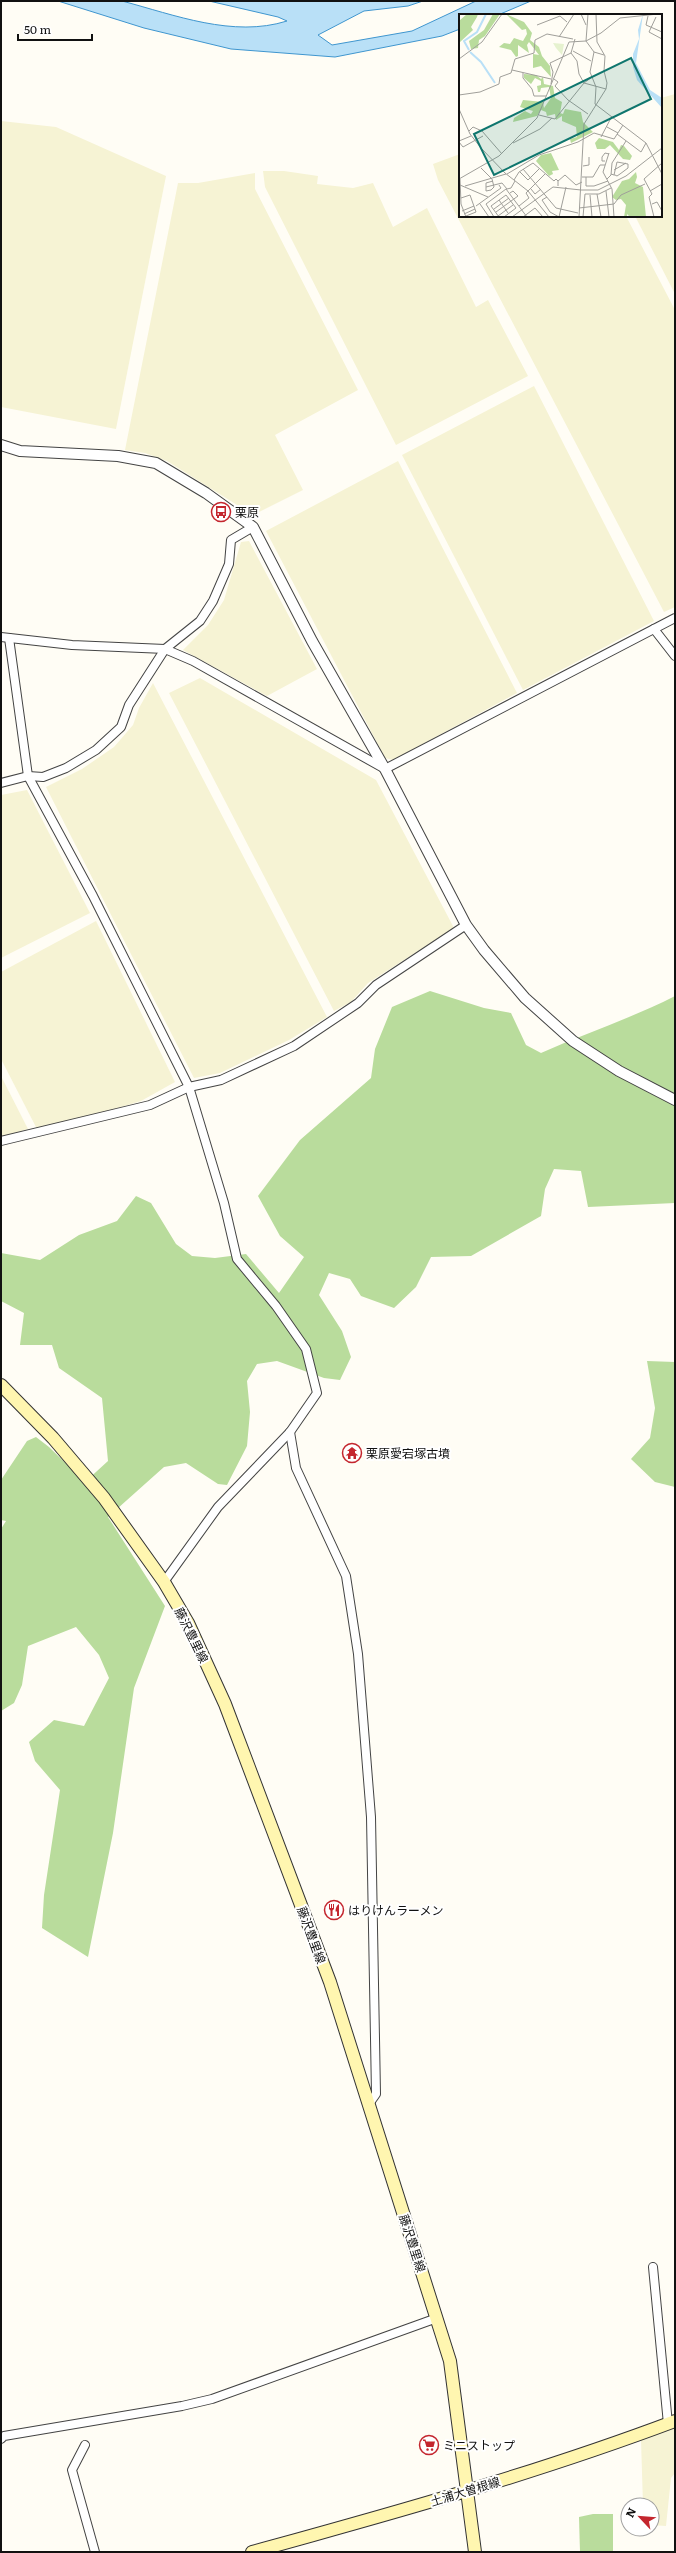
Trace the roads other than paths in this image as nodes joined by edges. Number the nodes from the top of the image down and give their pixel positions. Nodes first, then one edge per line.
1 (1, 445) edge
2 (253, 527) junction
3 (675, 618) edge
4 (654, 629) junction
5 (5, 637) edge
6 (164, 649) junction
7 (675, 656) edge
8 (385, 769) junction
9 (28, 776) junction
10 (1, 783) edge
11 (466, 925) junction
12 (189, 1087) junction
13 (675, 1100) edge
14 (1, 1141) edge
15 (1, 1385) edge
16 (290, 1432) junction
17 (164, 1582) junction
18 (369, 2104) junction
19 (653, 2267) dead end
20 (437, 2318) junction
21 (671, 2422) edge
22 (1, 2439) edge
23 (85, 2445) dead end
24 (468, 2490) junction
25 (95, 2552) edge
26 (252, 2552) edge
27 (475, 2552) edge

1 - 2 street
2 - 6 street
2 - 8 street
3 - 4 street
4 - 7 street
4 - 8 street
5 - 6 street
5 - 9 street
6 - 8 street
6 - 9 street
8 - 11 street
9 - 10 street
9 - 12 street
11 - 12 street
11 - 13 street
12 - 14 street
12 - 16 street
15 - 17 main road, 藤沢豊里線
16 - 17 street
16 - 18 street
17 - 18 main road, 藤沢豊里線
18 - 20 main road, 藤沢豊里線
19 - 21 street
20 - 22 street
20 - 24 main road, 藤沢豊里線
21 - 24 main road, 土浦大曽根線
23 - 25 street
24 - 26 main road, 土浦大曽根線
24 - 27 main road, 藤沢豊里線

